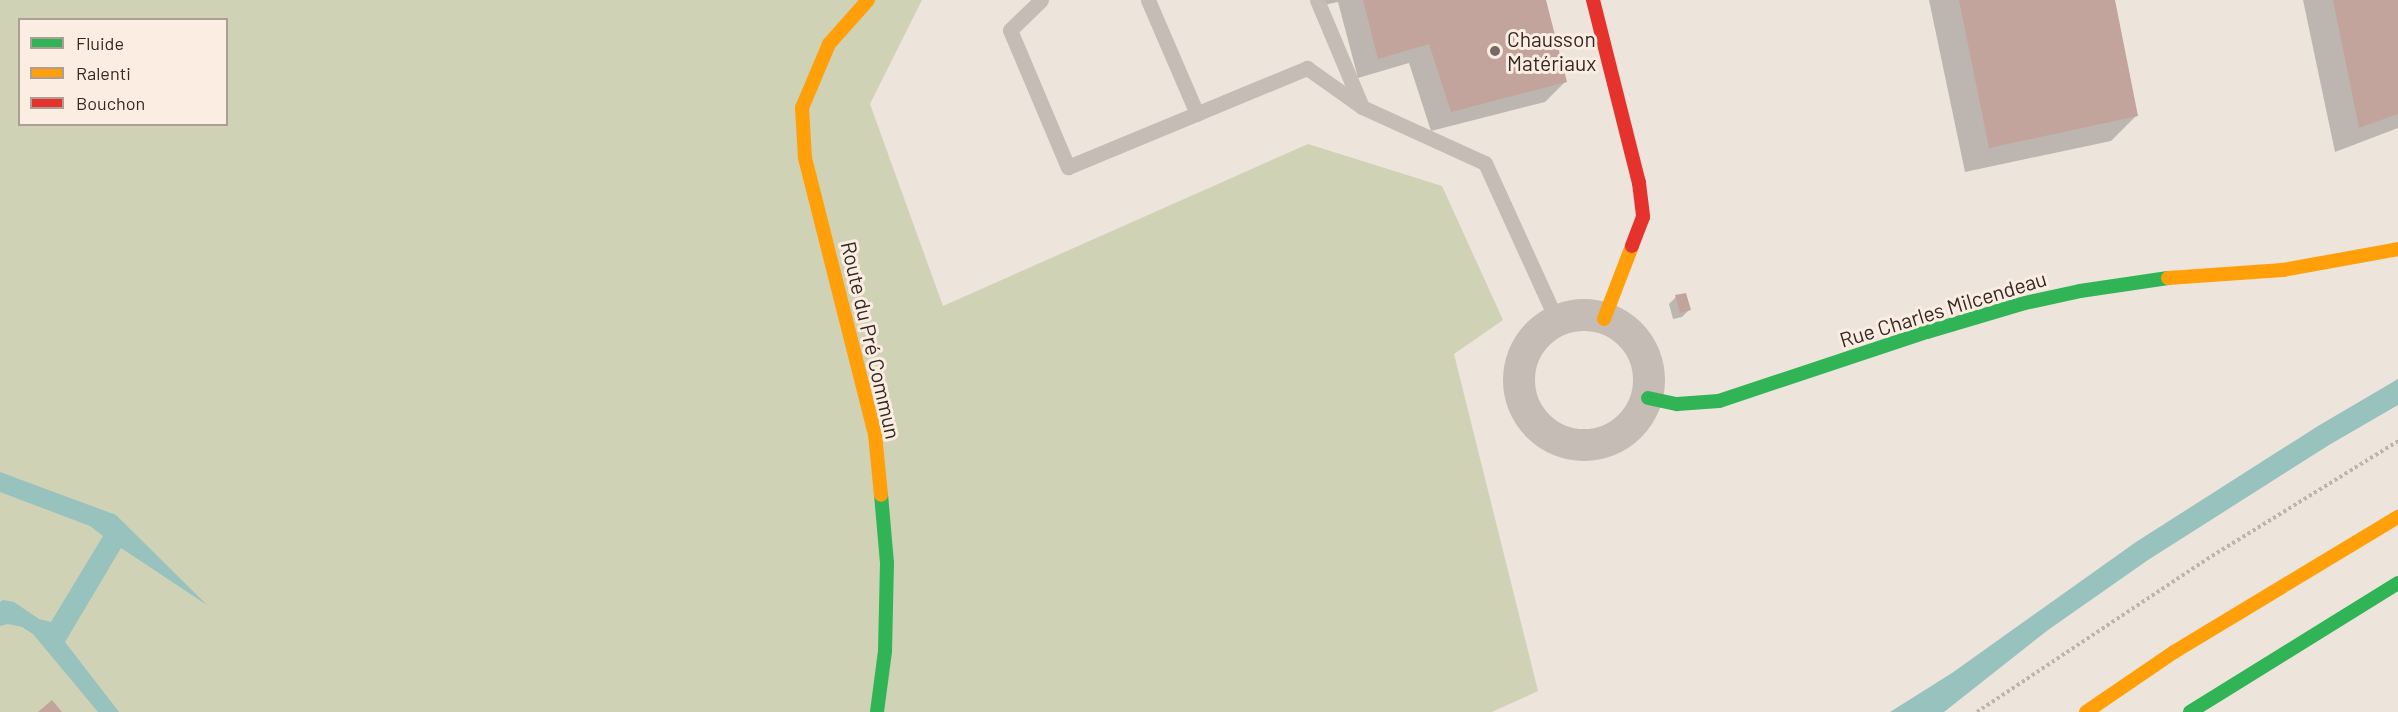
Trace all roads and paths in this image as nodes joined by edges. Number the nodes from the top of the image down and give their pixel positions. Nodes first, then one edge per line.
1 (868, 0) edge
2 (1041, 0) edge
3 (1148, 0) edge
4 (1317, 0) edge
5 (1593, 0) edge
6 (1362, 107) junction
7 (1197, 114) junction
8 (2398, 249) edge
9 (1604, 319) junction
10 (1557, 321) junction
11 (1648, 398) junction
12 (2398, 441) edge
13 (2398, 517) edge
14 (2398, 583) edge
15 (877, 712) edge
16 (1977, 712) edge
17 (2086, 712) edge
18 (2190, 712) edge

1 - 15 main road, Route du Pré Commun
2 - 7 lane
3 - 7 lane
4 - 6 lane
5 - 9 main road
6 - 7 lane
6 - 10 lane
8 - 11 main road, Rue Charles Milcendeau
9 - 10 street
9 - 11 street
10 - 11 street
12 - 16 path
13 - 17 main road
14 - 18 main road

